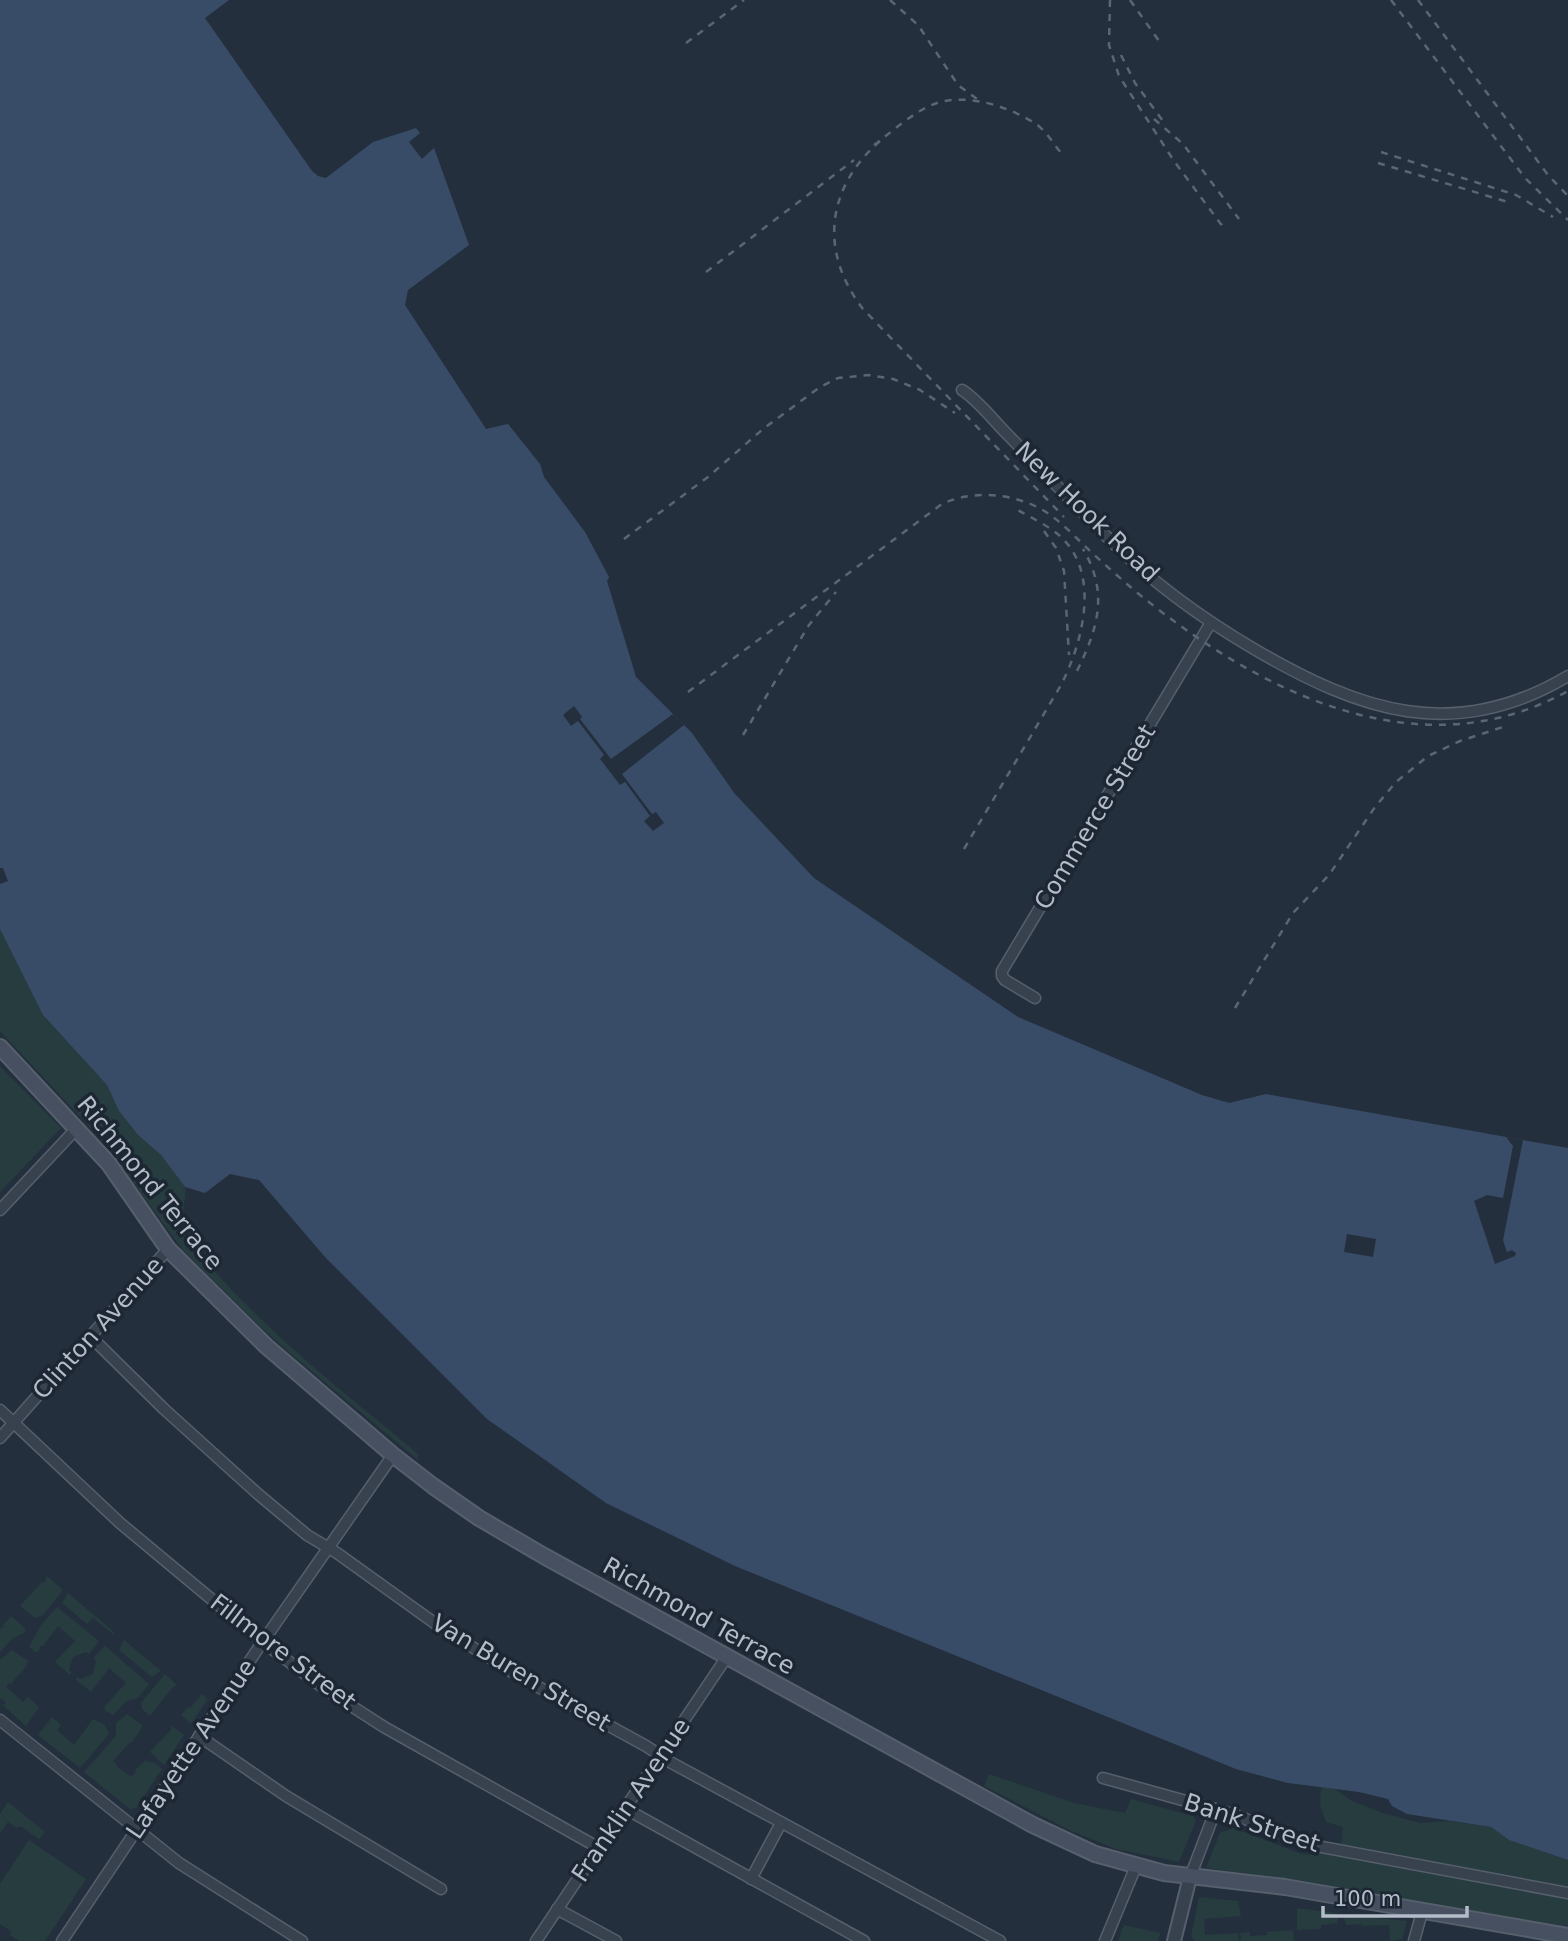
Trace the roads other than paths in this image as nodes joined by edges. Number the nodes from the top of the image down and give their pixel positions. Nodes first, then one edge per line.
1 (962, 390) dead end
2 (1210, 624) junction
3 (1568, 676) edge
4 (1035, 998) dead end
5 (0, 1047) edge
6 (76, 1128) junction
7 (0, 1210) edge
8 (168, 1249) junction
9 (90, 1336) junction
10 (0, 1410) edge
11 (13, 1422) junction
12 (0, 1438) edge
13 (393, 1455) junction
14 (327, 1548) junction
15 (263, 1642) junction
16 (726, 1658) junction
17 (0, 1720) edge
18 (199, 1736) junction
19 (661, 1757) junction
20 (1103, 1778) dead end
21 (626, 1809) junction
22 (1216, 1809) junction
23 (781, 1823) junction
24 (136, 1830) junction
25 (599, 1848) junction
26 (1136, 1866) junction
27 (1190, 1877) junction
28 (751, 1879) junction
29 (441, 1889) dead end
30 (1568, 1893) edge
31 (557, 1909) junction
32 (1422, 1912) junction
33 (1541, 1932) junction
34 (1568, 1937) edge
35 (62, 1941) edge
36 (302, 1941) edge
37 (536, 1941) edge
38 (616, 1941) edge
39 (864, 1941) edge
40 (1000, 1941) edge
41 (1105, 1941) edge
42 (1174, 1941) edge
43 (1414, 1941) edge
44 (1564, 1941) edge

1 - 2 street, New Hook Road
2 - 3 street, New Hook Road
2 - 4 street, Commerce Street
5 - 6 main road, Richmond Terrace
6 - 7 street
6 - 8 main road, Richmond Terrace
8 - 9 street, Clinton Avenue
8 - 13 main road, Richmond Terrace
9 - 11 street, Clinton Avenue
9 - 14 street, Van Buren Street
10 - 11 street, Fillmore Street
11 - 12 street, Clinton Avenue
11 - 15 street, Fillmore Street
13 - 14 street, Lafayette Avenue
13 - 16 main road, Richmond Terrace
14 - 15 street, Lafayette Avenue
14 - 19 street, Van Buren Street
15 - 18 street, Lafayette Avenue
15 - 25 street, Fillmore Street
16 - 19 street, Franklin Avenue
16 - 26 main road, Richmond Terrace
17 - 24 street
18 - 24 street, Lafayette Avenue
18 - 29 street
19 - 21 street, Franklin Avenue
19 - 23 street, Van Buren Street
20 - 22 street, Bank Street
21 - 25 street, Franklin Avenue
21 - 28 street
22 - 27 street
22 - 30 street, Bank Street
23 - 28 street
23 - 40 street, Van Buren Street
24 - 35 street, Lafayette Avenue
24 - 36 street
25 - 31 street, Franklin Avenue
26 - 27 main road, Richmond Terrace
26 - 41 street
27 - 32 main road, Richmond Terrace
27 - 42 street
28 - 39 street
31 - 37 street, Franklin Avenue
31 - 38 street
32 - 33 main road, Richmond Terrace
32 - 43 street
33 - 34 main road, Richmond Terrace
33 - 44 main road, Richmond Terrace

